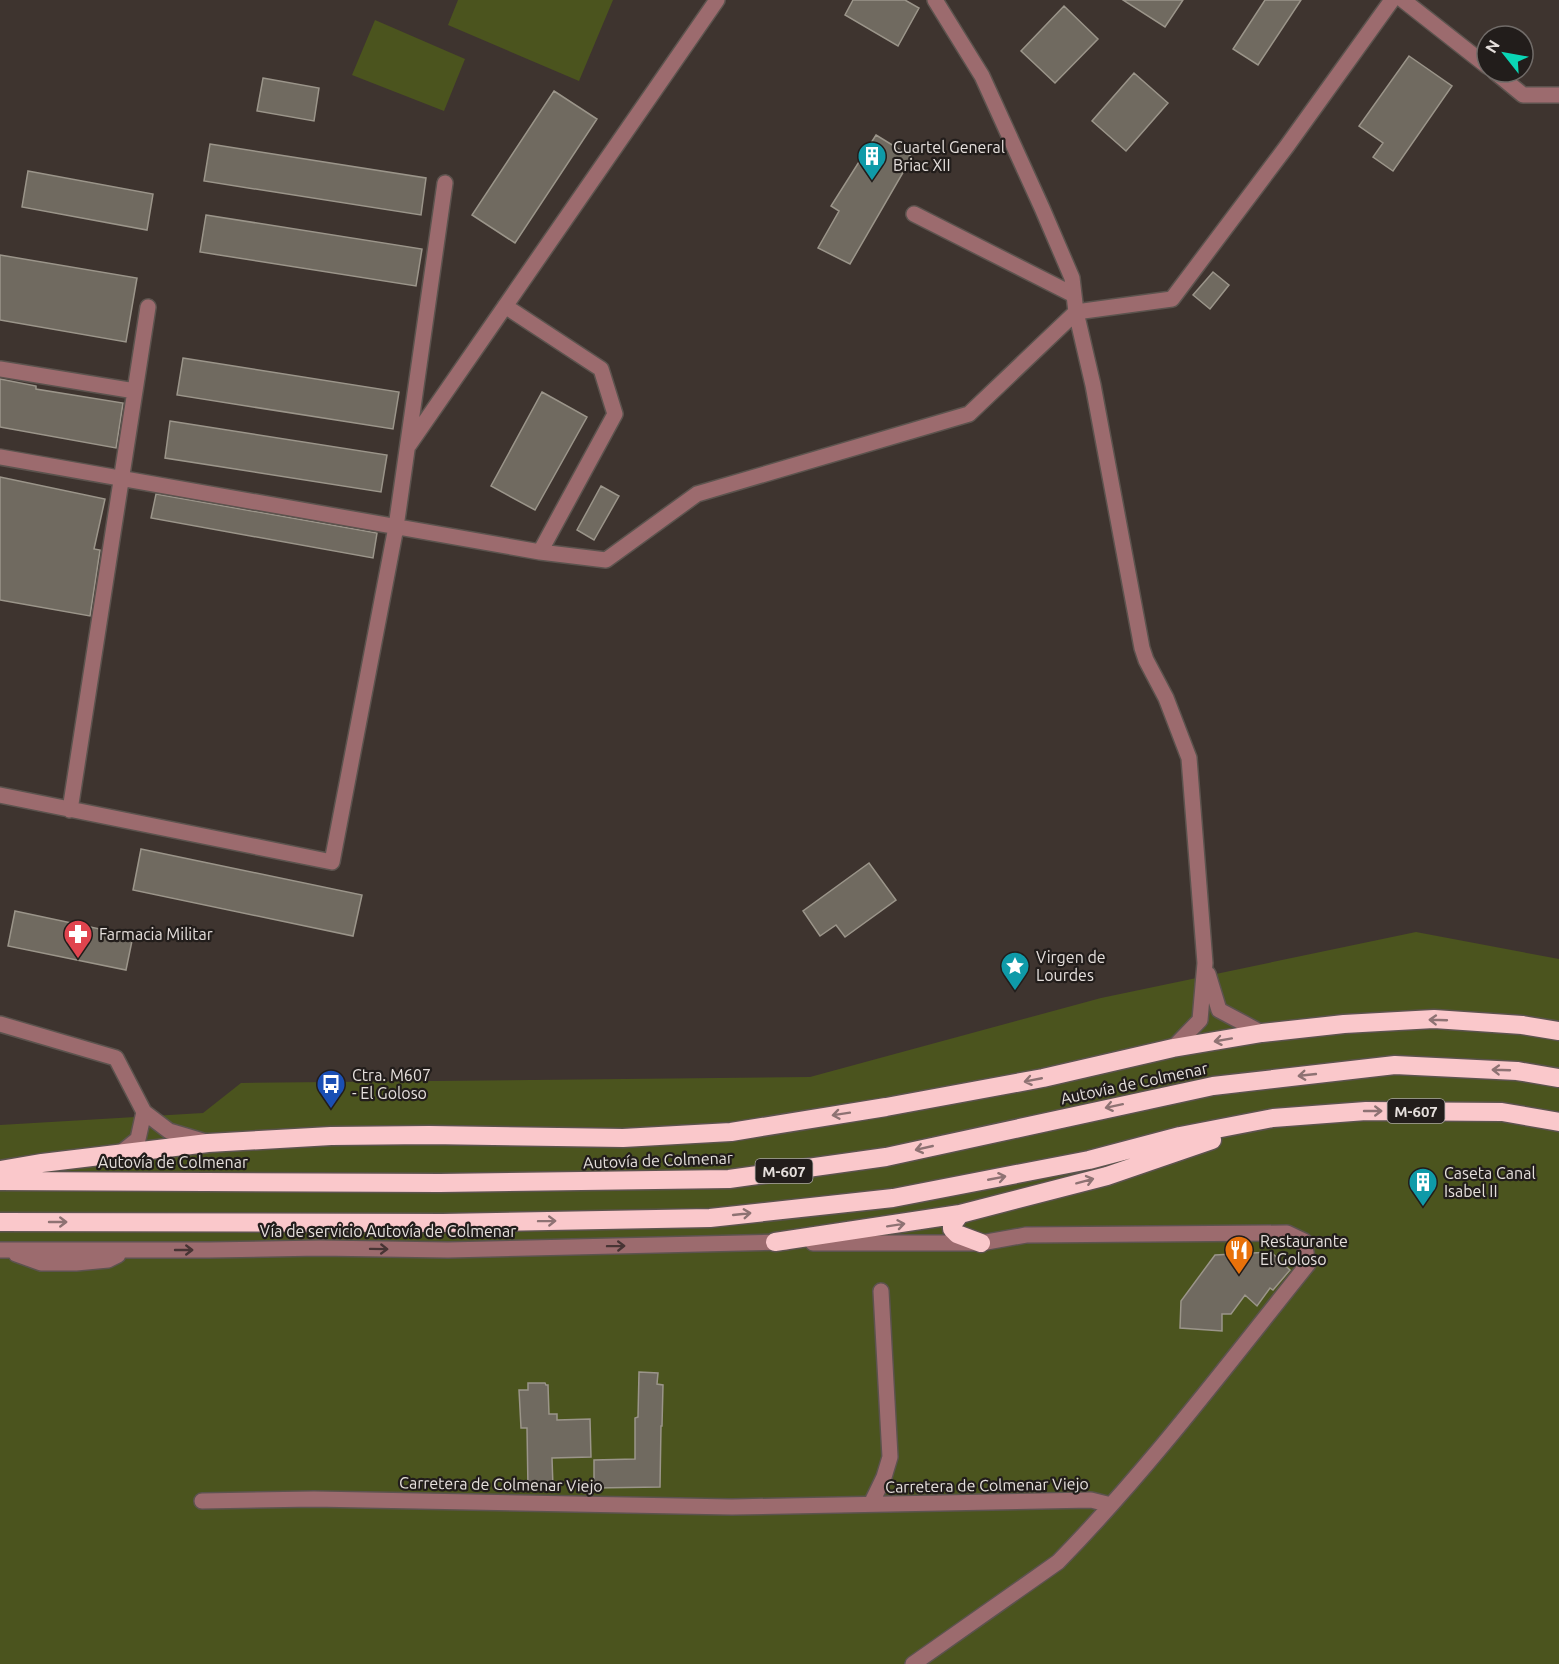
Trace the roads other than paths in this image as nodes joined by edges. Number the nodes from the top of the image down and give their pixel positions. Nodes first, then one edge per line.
1 (717, 0) edge
2 (935, 0) edge
3 (1392, 0) edge
4 (1403, 0) edge
5 (1475, 57) edge
6 (1510, 84) edge
7 (1559, 95) edge
8 (445, 183) dead end
9 (914, 214) dead end
10 (1074, 295) junction
11 (506, 306) junction
12 (148, 307) dead end
13 (1076, 312) junction
14 (0, 369) edge
15 (135, 392) junction
16 (407, 447) junction
17 (0, 457) edge
18 (122, 478) junction
19 (396, 527) junction
20 (540, 552) junction
21 (0, 795) edge
22 (70, 810) junction
23 (1205, 963) junction
24 (0, 1024) edge
25 (1559, 1031) edge
26 (1262, 1033) junction
27 (1173, 1048) junction
28 (1559, 1078) edge
29 (144, 1112) junction
30 (1273, 1118) junction
31 (1559, 1122) edge
32 (208, 1143) junction
33 (118, 1155) junction
34 (0, 1170) edge
35 (0, 1180) edge
36 (960, 1214) junction
37 (0, 1222) edge
38 (775, 1242) junction
39 (981, 1243) junction
40 (3, 1250) edge
41 (881, 1291) dead end
42 (202, 1501) dead end
43 (871, 1504) junction
44 (1111, 1505) junction
45 (913, 1664) edge

1 - 11 street
2 - 10 street
3 - 13 street
4 - 5 street
6 - 7 street
8 - 16 street
9 - 10 street
10 - 13 street
11 - 16 street
11 - 20 street
12 - 15 street
13 - 20 street
13 - 23 street
14 - 15 street
15 - 18 street
16 - 19 street
17 - 18 street
18 - 19 street
18 - 22 street
19 - 20 street
19 - 22 street
21 - 22 street
23 - 26 street
23 - 27 street
24 - 29 street
25 -> 26 highway
26 -> 27 highway
27 -> 32 highway
28 -> 35 highway, Autovía de Colmenar / M-607
29 - 32 street
29 - 33 street
30 -> 31 highway, M-607
36 -> 30 highway
37 -> 30 highway, M-607
32 - 33 highway
33 - 34 highway
38 -> 36 highway
36 - 39 highway
38 - 39 street, Vía de servicio Autovía de Colmenar
40 -> 38 street, Vía de servicio Autovía de Colmenar
39 - 44 street
41 - 43 street
42 - 43 street, Carretera de Colmenar Viejo
43 - 44 street, Carretera de Colmenar Viejo
44 - 45 street

